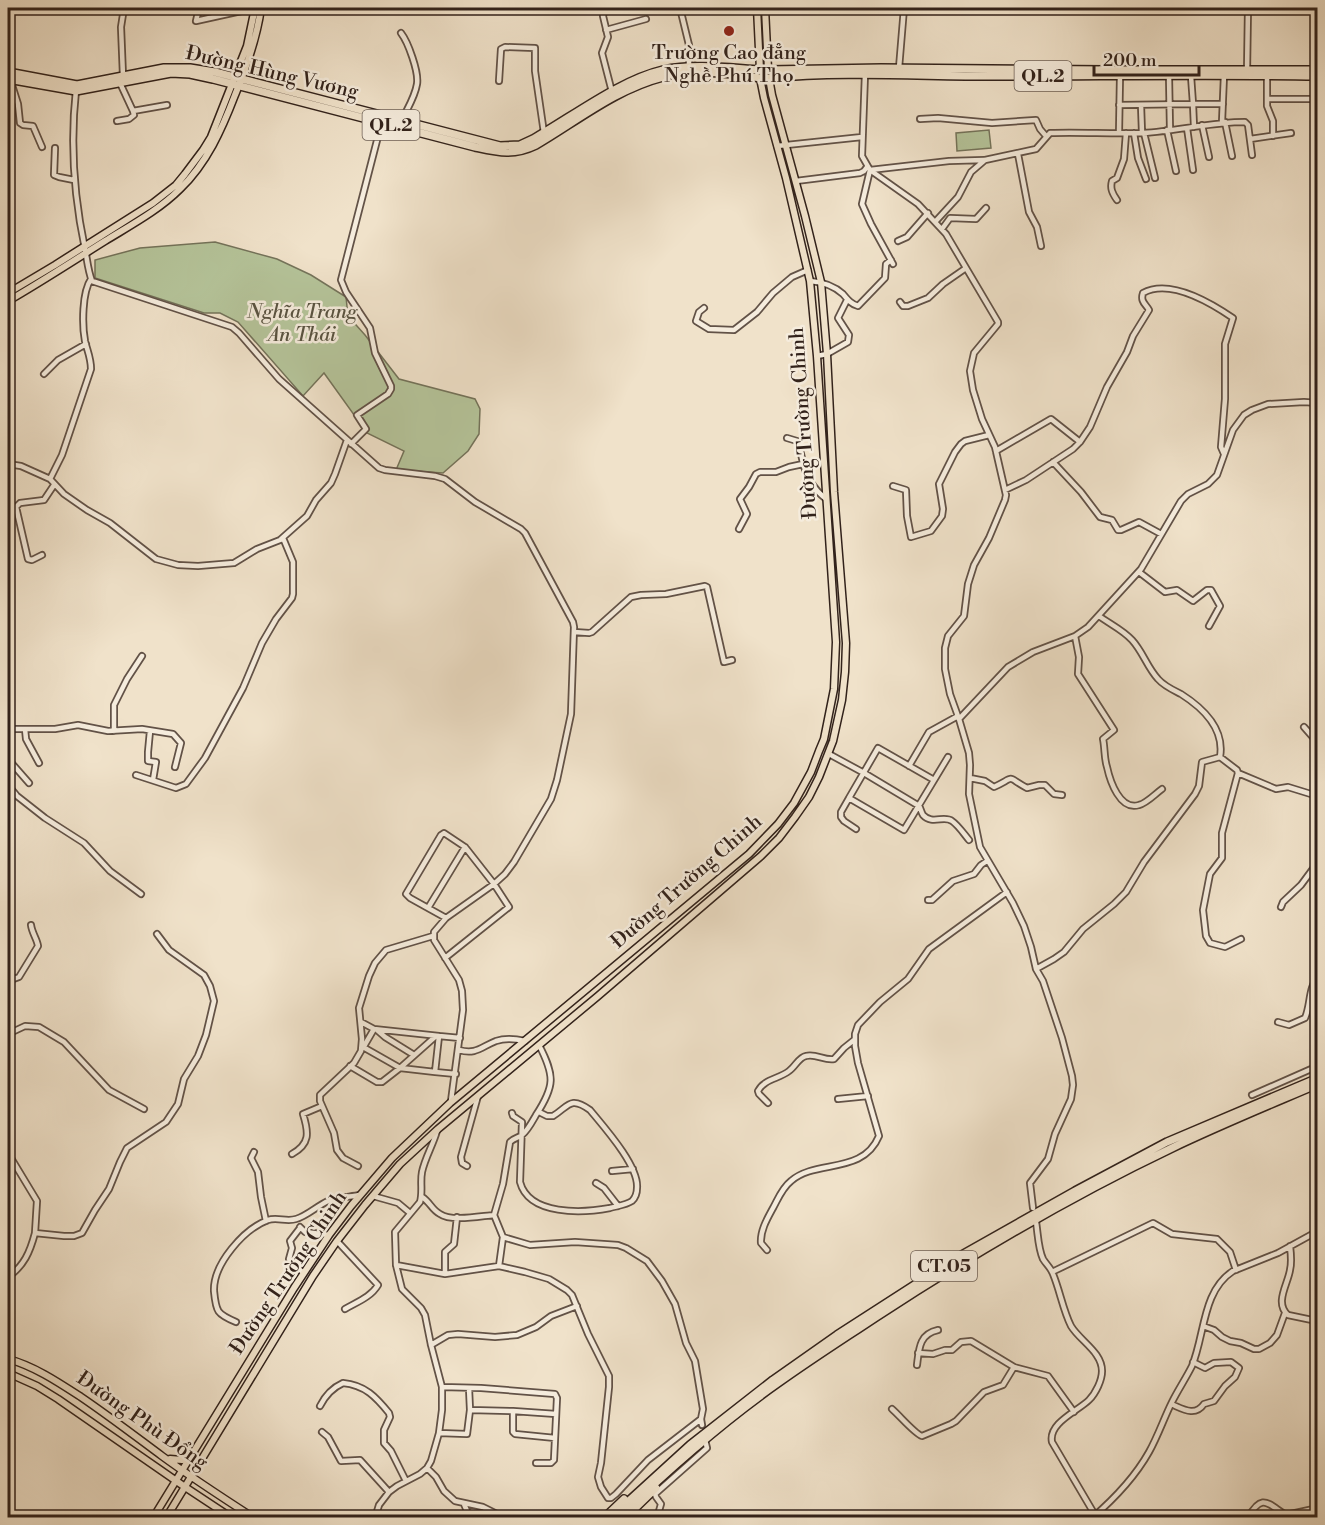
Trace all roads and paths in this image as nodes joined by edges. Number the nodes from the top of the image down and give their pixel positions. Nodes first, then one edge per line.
1 (124, 8) edge
2 (199, 8) edge
3 (226, 8) edge
4 (605, 8) edge
5 (680, 8) edge
6 (757, 8) edge
7 (765, 8) edge
8 (904, 8) edge
9 (1248, 8) edge
10 (257, 12) edge
11 (225, 15) junction
12 (646, 19) dead end
13 (606, 30) junction
14 (401, 33) dead end
15 (689, 68) junction
16 (899, 68) junction
17 (1317, 70) edge
18 (8, 72) edge
19 (1247, 72) junction
20 (765, 74) junction
21 (865, 74) junction
22 (1224, 75) junction
23 (1267, 75) junction
24 (1120, 76) junction
25 (1169, 76) junction
26 (1191, 76) junction
27 (1317, 76) edge
28 (10, 80) edge
29 (121, 80) junction
30 (237, 81) junction
31 (499, 81) dead end
32 (76, 88) junction
33 (8, 90) edge
34 (1315, 90) dead end
35 (612, 92) junction
36 (1267, 99) junction
37 (1316, 102) edge
38 (1170, 104) junction
39 (1193, 104) junction
40 (167, 105) dead end
41 (1119, 105) junction
42 (1141, 105) junction
43 (1223, 105) junction
44 (133, 111) junction
45 (383, 119) junction
46 (920, 119) dead end
47 (402, 120) junction
48 (117, 121) dead end
49 (1224, 122) junction
50 (1202, 125) junction
51 (1194, 127) junction
52 (1187, 128) junction
53 (1169, 130) junction
54 (1119, 133) junction
55 (1126, 133) junction
56 (1134, 133) junction
57 (1143, 133) junction
58 (1291, 133) dead end
59 (544, 136) junction
60 (1046, 136) junction
61 (1273, 136) junction
62 (862, 137) junction
63 (1250, 139) junction
64 (786, 145) junction
65 (777, 146) junction
66 (42, 147) dead end
67 (55, 148) dead end
68 (1018, 154) junction
69 (1252, 155) dead end
70 (1232, 156) dead end
71 (1209, 157) dead end
72 (985, 160) junction
73 (868, 169) junction
74 (1193, 170) dead end
75 (1176, 171) dead end
76 (1155, 178) dead end
77 (1146, 179) dead end
78 (74, 180) junction
79 (796, 181) junction
80 (1117, 200) dead end
81 (986, 208) dead end
82 (928, 213) junction
83 (936, 222) junction
84 (942, 229) junction
85 (898, 241) dead end
86 (1041, 246) dead end
87 (85, 250) junction
88 (966, 268) junction
89 (808, 270) junction
90 (91, 279) junction
91 (810, 281) junction
92 (821, 282) junction
93 (8, 293) edge
94 (847, 300) junction
95 (8, 301) edge
96 (900, 302) dead end
97 (704, 308) dead end
98 (86, 344) junction
99 (827, 354) junction
100 (817, 356) junction
101 (44, 374) dead end
102 (1317, 404) edge
103 (989, 435) junction
104 (787, 438) dead end
105 (349, 442) junction
106 (1080, 442) junction
107 (996, 451) junction
108 (1224, 454) junction
109 (1053, 462) junction
110 (8, 464) edge
111 (803, 464) junction
112 (50, 479) junction
113 (54, 485) junction
114 (893, 486) dead end
115 (1005, 490) junction
116 (826, 500) junction
117 (739, 528) dead end
118 (1161, 534) junction
119 (283, 538) junction
120 (42, 555) dead end
121 (1139, 572) junction
122 (1099, 616) junction
123 (1209, 626) dead end
124 (574, 632) junction
125 (1075, 636) junction
126 (142, 656) dead end
127 (732, 660) dead end
128 (829, 715) junction
129 (839, 717) junction
130 (959, 717) junction
131 (8, 726) edge
132 (1304, 727) dead end
133 (25, 729) junction
134 (114, 731) junction
135 (150, 731) junction
136 (1317, 743) edge
137 (829, 754) junction
138 (948, 757) dead end
139 (1220, 757) junction
140 (8, 759) edge
141 (39, 763) dead end
142 (909, 766) junction
143 (175, 767) dead end
144 (864, 773) junction
145 (1238, 773) junction
146 (136, 775) dead end
147 (970, 778) junction
148 (153, 780) junction
149 (934, 780) junction
150 (29, 783) dead end
151 (8, 785) edge
152 (1162, 789) dead end
153 (1062, 795) dead end
154 (849, 798) junction
155 (919, 806) junction
156 (1317, 810) edge
157 (1317, 821) edge
158 (856, 829) dead end
159 (1317, 837) edge
160 (969, 840) dead end
161 (465, 848) junction
162 (755, 849) junction
163 (761, 855) junction
164 (987, 861) junction
165 (1317, 862) edge
166 (494, 884) junction
167 (1007, 892) junction
168 (141, 894) dead end
169 (928, 900) dead end
170 (1281, 907) dead end
171 (428, 908) junction
172 (446, 918) junction
173 (32, 925) dead end
174 (157, 934) dead end
175 (433, 936) junction
176 (1240, 939) dead end
177 (445, 958) junction
178 (1036, 969) junction
179 (1317, 976) edge
180 (8, 981) edge
181 (361, 1022) junction
182 (1278, 1022) dead end
183 (375, 1030) junction
184 (8, 1034) edge
185 (423, 1035) junction
186 (437, 1036) junction
187 (460, 1038) junction
188 (854, 1040) junction
189 (525, 1041) junction
190 (426, 1044) junction
191 (539, 1045) junction
192 (362, 1049) junction
193 (459, 1050) junction
194 (414, 1055) junction
195 (495, 1065) junction
196 (350, 1066) junction
197 (1317, 1066) edge
198 (400, 1068) junction
199 (435, 1072) junction
200 (456, 1074) junction
201 (503, 1075) junction
202 (1317, 1078) edge
203 (1317, 1084) edge
204 (478, 1095) junction
205 (1252, 1095) dead end
206 (868, 1096) junction
207 (838, 1099) dead end
208 (450, 1103) junction
209 (768, 1103) dead end
210 (322, 1106) junction
211 (144, 1109) dead end
212 (539, 1112) junction
213 (512, 1113) dead end
214 (438, 1129) junction
215 (522, 1135) junction
216 (254, 1152) dead end
217 (8, 1153) edge
218 (292, 1154) dead end
219 (507, 1162) junction
220 (520, 1165) junction
221 (358, 1166) dead end
222 (467, 1166) dead end
223 (633, 1169) junction
224 (612, 1171) dead end
225 (596, 1183) dead end
226 (360, 1195) junction
227 (373, 1196) junction
228 (422, 1197) junction
229 (618, 1206) junction
230 (1033, 1208) dead end
231 (411, 1213) junction
232 (494, 1215) junction
233 (458, 1217) junction
234 (297, 1219) junction
235 (266, 1221) junction
236 (1036, 1222) dead end
237 (300, 1228) junction
238 (1317, 1231) edge
239 (35, 1233) junction
240 (329, 1234) junction
241 (503, 1238) junction
242 (337, 1241) junction
243 (1290, 1246) junction
244 (767, 1250) dead end
245 (396, 1265) junction
246 (499, 1266) junction
247 (1236, 1270) junction
248 (1052, 1272) junction
249 (445, 1274) junction
250 (302, 1275) junction
251 (8, 1276) edge
252 (309, 1283) junction
253 (577, 1306) junction
254 (345, 1309) dead end
255 (1285, 1313) junction
256 (1311, 1320) dead end
257 (236, 1322) dead end
258 (1203, 1326) junction
259 (938, 1330) dead end
260 (430, 1345) junction
261 (918, 1353) junction
262 (8, 1359) edge
263 (1193, 1362) junction
264 (917, 1365) dead end
265 (1014, 1367) junction
266 (8, 1373) edge
267 (66, 1387) junction
268 (442, 1387) junction
269 (469, 1388) junction
270 (58, 1399) junction
271 (1171, 1404) junction
272 (320, 1406) dead end
273 (892, 1409) dead end
274 (470, 1410) junction
275 (513, 1411) junction
276 (1074, 1412) junction
277 (556, 1414) junction
278 (322, 1432) dead end
279 (439, 1433) junction
280 (555, 1438) junction
281 (201, 1439) junction
282 (705, 1440) dead end
283 (205, 1453) junction
284 (686, 1456) junction
285 (164, 1457) junction
286 (536, 1463) dead end
287 (156, 1467) junction
288 (427, 1468) junction
289 (182, 1470) junction
290 (191, 1477) junction
291 (653, 1478) junction
292 (175, 1481) junction
293 (406, 1481) junction
294 (184, 1487) junction
295 (211, 1490) junction
296 (388, 1492) junction
297 (205, 1501) junction
298 (163, 1502) junction
299 (464, 1504) junction
300 (1317, 1508) edge
301 (171, 1510) junction
302 (1095, 1515) edge
303 (153, 1518) edge
304 (166, 1518) edge
305 (231, 1518) edge
306 (254, 1518) edge
307 (375, 1518) edge
308 (457, 1518) edge
309 (505, 1518) edge
310 (604, 1518) edge
311 (610, 1518) edge
312 (618, 1518) edge
313 (625, 1518) edge
314 (657, 1518) edge
315 (1102, 1518) edge
316 (1248, 1518) edge

1 - 29 street
2 - 11 street
3 - 11 street
4 - 13 street
5 - 15 street
6 - 20 main road, Đường Trường Chinh
7 - 20 main road, Đường Trường Chinh
8 - 16 street
9 - 19 street
10 - 11 street
10 - 30 main road
12 - 13 street
13 - 35 street
14 - 47 street
15 - 20 highway, Đường Hùng Vương / QL.2
15 - 35 highway, Đường Hùng Vương / QL.2
16 - 19 highway, Đường Hùng Vương / QL.2
16 - 20 highway, Đường Hùng Vương / QL.2
17 - 19 highway, Đường Hùng Vương / QL.2
18 - 32 highway, Đường Hùng Vương / QL.2
19 - 22 highway, Đường Hùng Vương / QL.2
19 - 23 highway, Đường Hùng Vương / QL.2
20 - 21 highway, Đường Hùng Vương / QL.2
20 - 59 highway, Đường Hùng Vương / QL.2
20 - 64 main road, Đường Trường Chinh
20 - 65 main road, Đường Trường Chinh
21 - 24 highway, Đường Hùng Vương / QL.2
21 - 62 street
22 - 26 highway, Đường Hùng Vương / QL.2
22 - 43 street
23 - 27 highway, Đường Hùng Vương / QL.2
23 - 36 street
24 - 25 highway, Đường Hùng Vương / QL.2
24 - 41 street
25 - 26 highway, Đường Hùng Vương / QL.2
25 - 38 street
26 - 39 street
28 - 32 highway, Đường Hùng Vương / QL.2
28 - 33 street
28 - 66 street
29 - 30 highway, Đường Hùng Vương / QL.2
29 - 32 highway, Đường Hùng Vương / QL.2
29 - 44 street
30 - 45 highway, Đường Hùng Vương / QL.2
30 - 87 main road
31 - 59 street
32 - 78 street
34 - 37 street
35 - 59 highway, Đường Hùng Vương / QL.2
36 - 37 street
36 - 61 street
38 - 39 street
38 - 42 street
38 - 53 street
39 - 43 street
39 - 51 street
40 - 44 street
41 - 42 street
41 - 54 street
42 - 57 street
43 - 49 street
44 - 48 street
45 - 47 highway, Đường Hùng Vương / QL.2
45 - 59 highway, Đường Hùng Vương / QL.2
45 - 105 street
46 - 60 street
47 - 59 highway, Đường Hùng Vương / QL.2
49 - 50 street
49 - 63 street
49 - 70 street
50 - 51 street
50 - 71 street
51 - 52 street
52 - 53 street
52 - 74 street
53 - 57 street
53 - 75 street
54 - 55 street
54 - 60 street
55 - 56 street
55 - 80 street
56 - 57 street
56 - 77 street
57 - 76 street
58 - 61 street
60 - 68 street
61 - 63 street
62 - 64 street
62 - 73 street
63 - 69 street
64 - 65 street
64 - 79 main road, Đường Trường Chinh
65 - 89 main road, Đường Trường Chinh
67 - 78 street
68 - 72 street
68 - 86 street
72 - 73 street
72 - 83 street
73 - 79 street
73 - 82 street
73 - 94 street
78 - 87 street
79 - 92 main road, Đường Trường Chinh
81 - 84 street
82 - 83 street
82 - 85 street
83 - 84 street
84 - 88 street
87 - 90 street
87 - 93 main road
87 - 95 main road
88 - 96 street
88 - 103 street
89 - 91 main road, Đường Trường Chinh
89 - 97 street
90 - 98 street
90 - 105 street
91 - 92 street
91 - 100 main road, Đường Trường Chinh
92 - 94 street
92 - 99 main road, Đường Trường Chinh
94 - 99 street
98 - 101 street
98 - 112 street
99 - 100 street
99 - 129 main road, Đường Trường Chinh
100 - 116 main road, Đường Trường Chinh
102 - 108 street
103 - 107 street
103 - 114 street
104 - 111 street
105 - 119 street
105 - 124 street
106 - 107 street
106 - 108 street
106 - 109 street
107 - 115 street
108 - 118 street
109 - 115 street
109 - 118 street
110 - 112 street
111 - 116 street
111 - 117 street
112 - 113 street
113 - 119 street
113 - 120 street
115 - 130 street
116 - 128 main road, Đường Trường Chinh
118 - 121 street
119 - 148 street
121 - 122 street
121 - 123 street
122 - 125 street
122 - 139 street
124 - 127 street
124 - 166 street
125 - 130 street
125 - 152 street
126 - 134 street
128 - 129 main road
128 - 162 main road, Đường Trường Chinh
129 - 137 main road, Đường Trường Chinh
130 - 142 street
130 - 147 street
131 - 133 street
132 - 136 street
133 - 134 street
133 - 141 street
134 - 135 street
135 - 143 street
135 - 148 street
137 - 144 street
137 - 163 main road, Đường Trường Chinh
138 - 149 street
139 - 145 street
139 - 178 street
140 - 150 street
142 - 144 street
142 - 149 street
144 - 154 street
144 - 155 street
145 - 156 street
145 - 176 street
146 - 148 street
147 - 153 street
147 - 164 street
149 - 155 street
151 - 168 street
154 - 155 street
154 - 158 street
155 - 160 street
157 - 159 street
161 - 166 street
161 - 171 street
161 - 171 street
162 - 163 main road
162 - 189 main road, Đường Trường Chinh
163 - 191 main road, Đường Trường Chinh
164 - 167 street
164 - 169 street
165 - 170 street
166 - 172 street
166 - 177 street
167 - 178 street
167 - 188 street
171 - 172 street
172 - 175 street
173 - 180 street
174 - 239 street
175 - 177 street
175 - 181 street
177 - 187 street
178 - 230 street
179 - 182 street
181 - 183 street
181 - 192 street
183 - 185 street
183 - 192 street
183 - 194 street
184 - 211 street
185 - 186 street
185 - 190 street
186 - 187 street
186 - 190 street
186 - 199 street
187 - 193 street
188 - 206 street
188 - 209 street
189 - 193 street
189 - 195 main road, Đường Trường Chinh
190 - 194 street
191 - 201 main road, Đường Trường Chinh
191 - 212 street
192 - 196 street
192 - 198 street
193 - 200 street
194 - 198 street
195 - 201 main road
195 - 208 main road, Đường Trường Chinh
196 - 198 street
196 - 210 street
197 - 205 street
198 - 199 street
199 - 200 street
200 - 208 street
201 - 204 main road, Đường Trường Chinh
202 - 291 highway, CT.05
203 - 284 highway, CT.05
204 - 214 main road, Đường Trường Chinh
204 - 222 street
206 - 207 street
206 - 244 street
208 - 226 main road, Đường Trường Chinh
210 - 218 street
210 - 221 street
212 - 215 street
212 - 223 street
213 - 215 street
214 - 227 main road, Đường Trường Chinh
214 - 228 street
215 - 219 street
215 - 220 street
216 - 235 street
217 - 239 street
219 - 220 street
219 - 232 street
220 - 229 street
223 - 224 street
223 - 229 street
225 - 229 street
226 - 234 street
226 - 240 main road, Đường Trường Chinh
227 - 231 street
227 - 242 main road, Đường Trường Chinh
228 - 231 street
228 - 233 street
231 - 245 street
232 - 233 street
232 - 241 street
233 - 249 street
234 - 235 street
234 - 237 street
235 - 257 street
236 - 248 street
237 - 240 street
237 - 250 street
238 - 243 street
239 - 251 street
240 - 250 main road, Đường Trường Chinh
241 - 246 street
241 - 253 street
242 - 252 main road, Đường Trường Chinh
242 - 254 street
243 - 247 street
243 - 255 street
245 - 249 street
245 - 260 street
246 - 249 street
246 - 253 street
247 - 248 street
247 - 258 street
248 - 276 street
250 - 252 main road
250 - 281 main road, Đường Trường Chinh
252 - 283 main road, Đường Trường Chinh
253 - 260 street
255 - 256 street
255 - 258 street
258 - 263 street
259 - 261 street
260 - 268 street
261 - 264 street
261 - 265 street
262 - 267 main road, Đường Phù Đổng
263 - 271 street
263 - 271 street
265 - 273 street
265 - 276 street
266 - 270 main road, Đường Phù Đổng
267 - 270 main road
267 - 285 main road, Đường Phù Đổng
268 - 269 street
268 - 279 street
269 - 274 street
269 - 277 street
270 - 287 main road, Đường Phù Đổng
271 - 302 street
272 - 293 street
274 - 275 street
274 - 279 street
275 - 277 street
275 - 280 street
276 - 302 street
277 - 280 street
278 - 296 street
279 - 288 street
280 - 286 street
281 - 285 main road
281 - 289 main road, Đường Trường Chinh
282 - 314 street
283 - 290 main road, Đường Trường Chinh
283 - 295 main road
284 - 312 highway, CT.05
284 - 313 highway
285 - 289 main road, Đường Phù Đổng
287 - 292 main road, Đường Phù Đổng
287 - 298 main road
288 - 293 street
288 - 299 street
289 - 290 main road, Đường Phù Đổng
289 - 292 main road, Đường Trường Chinh
290 - 294 main road, Đường Trường Chinh
290 - 295 main road, Đường Phù Đổng
291 - 310 highway
291 - 311 highway, CT.05
292 - 294 main road, Đường Phù Đổng
292 - 298 main road, Đường Trường Chinh
293 - 296 street
294 - 297 main road, Đường Phù Đổng
294 - 301 main road, Đường Trường Chinh
295 - 306 main road, Đường Phù Đổng
296 - 307 street
297 - 301 main road
297 - 305 main road, Đường Phù Đổng
298 - 303 main road, Đường Trường Chinh
299 - 308 street
299 - 309 street
300 - 316 street
301 - 304 main road, Đường Trường Chinh
302 - 315 street

